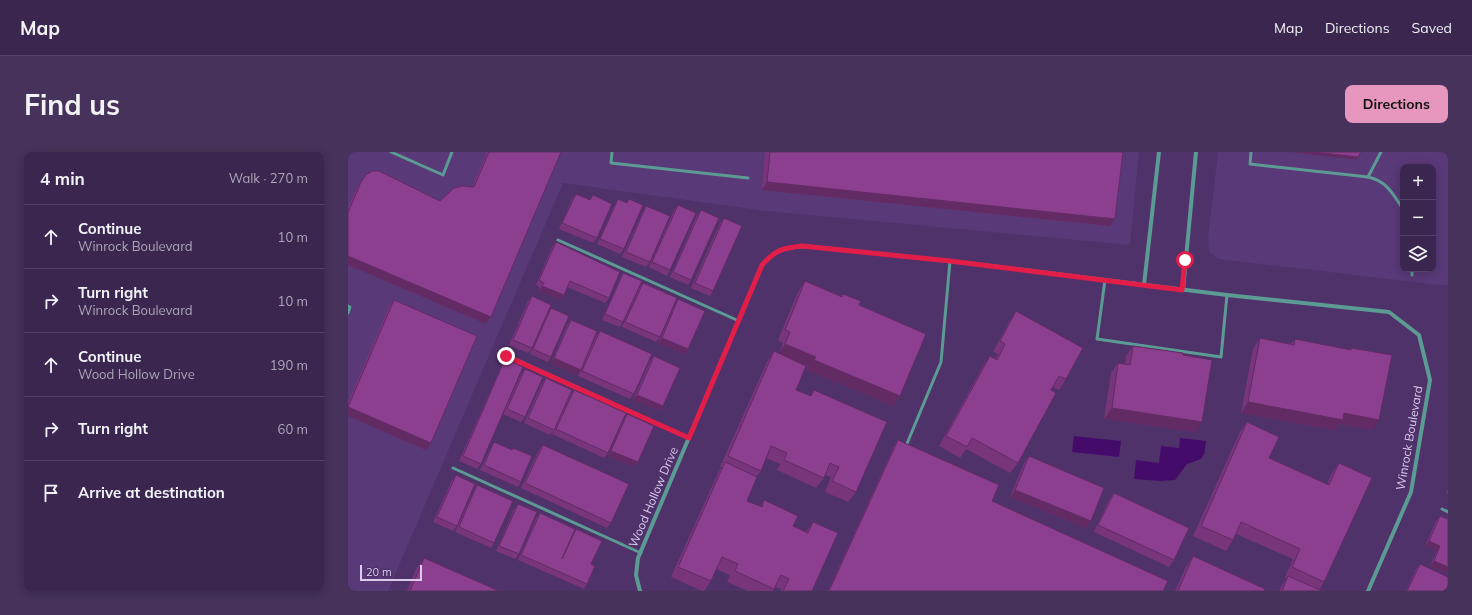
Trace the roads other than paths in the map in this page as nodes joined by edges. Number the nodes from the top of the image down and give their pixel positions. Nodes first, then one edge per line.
1 (391, 152) edge
2 (452, 152) edge
3 (612, 152) edge
4 (1159, 152) edge
5 (1196, 152) edge
6 (1251, 152) edge
7 (1381, 152) edge
8 (1368, 177) junction
9 (748, 178) dead end
10 (1400, 205) edge
11 (558, 240) dead end
12 (950, 261) junction
13 (1105, 280) junction
14 (1144, 285) junction
15 (1182, 290) junction
16 (1227, 295) junction
17 (348, 306) edge
18 (348, 313) edge
19 (739, 321) junction
20 (506, 356) dead end
21 (689, 438) junction
22 (906, 447) edge
23 (453, 468) dead end
24 (1442, 509) dead end
25 (1448, 512) edge
26 (641, 553) junction
27 (640, 591) edge
28 (1368, 591) edge

1 - 2 lane
3 - 9 lane
4 - 14 street
5 - 15 street
6 - 8 lane
7 - 8 lane
8 - 10 lane
11 - 19 lane
12 - 13 street, Wood Hollow Drive
12 - 19 street, Wood Hollow Drive
12 - 22 lane
13 - 14 street, Wood Hollow Drive
13 - 16 lane
14 - 15 street, Winrock Boulevard
15 - 16 street, Winrock Boulevard
16 - 28 street, Winrock Boulevard
17 - 18 lane
19 - 21 street, Wood Hollow Drive
20 - 21 lane
21 - 26 street, Wood Hollow Drive
23 - 26 lane
24 - 25 lane
26 - 27 street, Wood Hollow Drive

